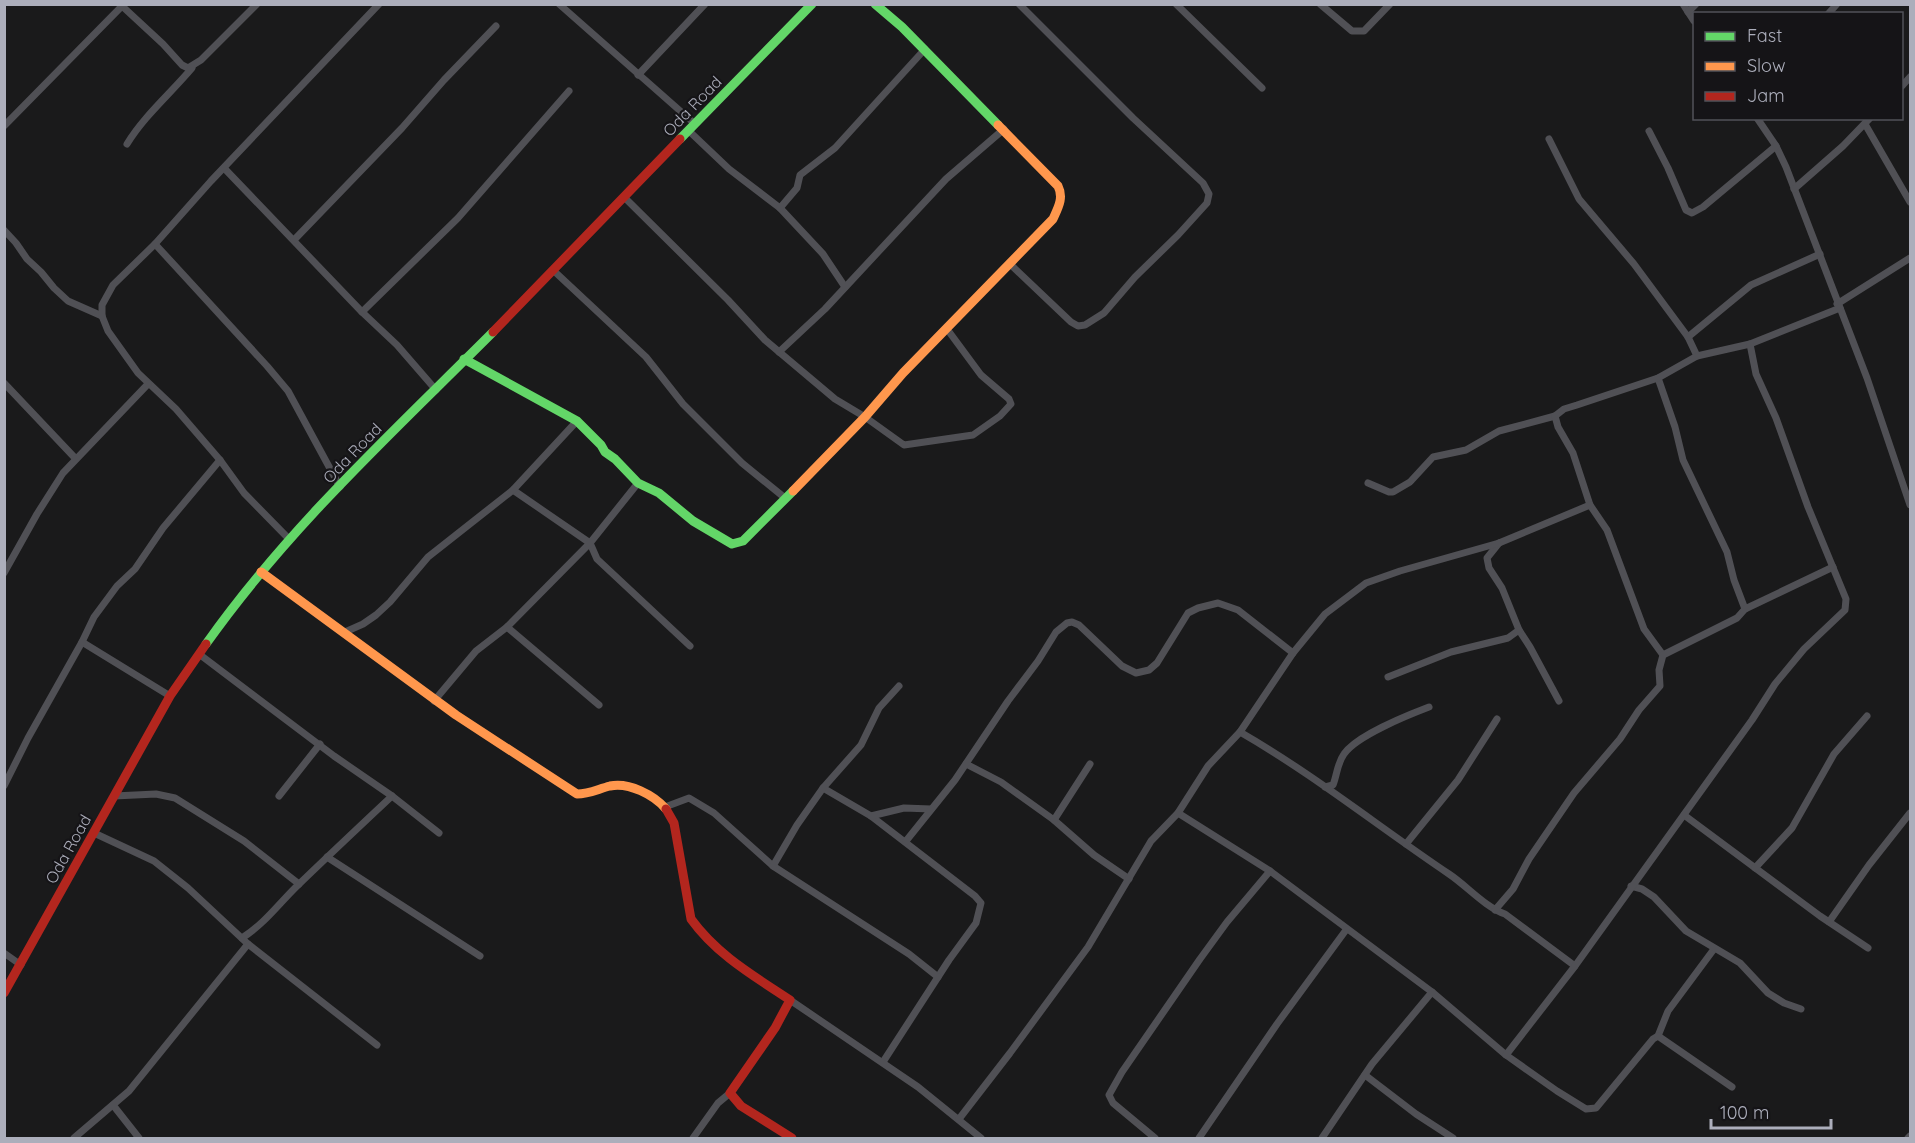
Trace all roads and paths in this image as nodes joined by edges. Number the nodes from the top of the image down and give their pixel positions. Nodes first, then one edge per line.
1 (257, 4) edge
2 (379, 4) edge
3 (559, 4) edge
4 (812, 4) edge
5 (875, 4) edge
6 (1019, 4) edge
7 (1176, 4) edge
8 (1320, 4) edge
9 (1390, 4) edge
10 (1683, 4) edge
11 (1696, 4) edge
12 (123, 5) edge
13 (701, 6) edge
14 (1688, 12) junction
15 (1693, 18) edge
16 (496, 26) dead end
17 (925, 49) junction
18 (192, 68) junction
19 (638, 75) junction
20 (1262, 88) dead end
21 (569, 91) dead end
22 (1758, 120) edge
23 (1868, 121) edge
24 (4, 126) edge
25 (692, 127) junction
26 (1004, 129) junction
27 (1649, 131) dead end
28 (1550, 139) dead end
29 (127, 144) dead end
30 (1776, 146) junction
31 (224, 168) junction
32 (1794, 189) junction
33 (624, 197) junction
34 (1911, 202) edge
35 (780, 208) junction
36 (4, 230) edge
37 (294, 240) junction
38 (154, 244) junction
39 (1820, 254) junction
40 (1911, 258) edge
41 (1010, 264) junction
42 (554, 271) junction
43 (845, 287) junction
44 (1838, 306) junction
45 (362, 312) junction
46 (102, 316) junction
47 (947, 329) junction
48 (1688, 337) junction
49 (1750, 344) junction
50 (779, 352) junction
51 (1698, 356) junction
52 (464, 359) junction
53 (1658, 378) junction
54 (4, 383) edge
55 (148, 384) junction
56 (436, 390) junction
57 (14, 394) junction
58 (4, 398) edge
59 (1555, 416) junction
60 (865, 417) junction
61 (577, 421) junction
62 (75, 458) junction
63 (220, 460) junction
64 (638, 483) junction
65 (1368, 483) dead end
66 (340, 488) junction
67 (513, 490) junction
68 (1908, 493) edge
69 (785, 498) junction
70 (1590, 505) junction
71 (1911, 505) edge
72 (289, 539) junction
73 (590, 543) junction
74 (1499, 543) junction
75 (1833, 567) junction
76 (261, 572) junction
77 (4, 573) edge
78 (1745, 609) junction
79 (507, 627) junction
80 (1519, 630) junction
81 (345, 632) junction
82 (82, 642) junction
83 (690, 646) dead end
84 (1293, 653) junction
85 (199, 654) junction
86 (1663, 655) junction
87 (1388, 677) dead end
88 (899, 686) dead end
89 (170, 696) junction
90 (434, 701) junction
91 (1559, 701) dead end
92 (599, 705) dead end
93 (1429, 707) dead end
94 (1867, 716) dead end
95 (1497, 719) dead end
96 (1240, 732) junction
97 (320, 744) junction
98 (966, 764) junction
99 (1090, 765) dead end
100 (4, 786) edge
101 (1325, 787) junction
102 (824, 788) junction
103 (114, 796) junction
104 (279, 796) dead end
105 (392, 796) junction
106 (665, 807) junction
107 (931, 809) junction
108 (1178, 813) junction
109 (1911, 813) edge
110 (1684, 815) junction
111 (872, 816) junction
112 (1054, 820) junction
113 (94, 833) junction
114 (439, 833) dead end
115 (906, 841) junction
116 (1406, 844) junction
117 (327, 857) junction
118 (773, 866) junction
119 (1755, 868) junction
120 (1270, 871) junction
121 (1129, 879) junction
122 (299, 884) junction
123 (1631, 886) junction
124 (1495, 910) junction
125 (1829, 922) junction
126 (1346, 930) junction
127 (242, 938) junction
128 (248, 944) junction
129 (1868, 948) dead end
130 (1714, 949) junction
131 (4, 953) edge
132 (480, 956) dead end
133 (21, 965) junction
134 (1575, 966) junction
135 (938, 977) junction
136 (1432, 992) junction
137 (4, 993) edge
138 (790, 1000) junction
139 (1801, 1009) dead end
140 (1658, 1036) junction
141 (377, 1045) dead end
142 (1506, 1055) junction
143 (883, 1062) junction
144 (1365, 1075) junction
145 (1732, 1087) dead end
146 (730, 1093) junction
147 (113, 1105) junction
148 (959, 1119) junction
149 (74, 1138) edge
150 (139, 1138) edge
151 (693, 1138) edge
152 (792, 1138) edge
153 (981, 1138) edge
154 (1155, 1138) edge
155 (1199, 1138) edge
156 (1322, 1138) edge
157 (1453, 1138) edge

1 - 18 street
2 - 31 street
3 - 19 street
4 - 25 street, Oda Road
5 - 17 street
6 - 41 street
7 - 20 street
8 - 9 street
10 - 14 street
11 - 14 street
12 - 18 street
12 - 24 street
13 - 19 street
14 - 15 street
16 - 37 street
17 - 26 street
17 - 35 street
18 - 29 street
19 - 25 street
21 - 45 street
22 - 30 street
23 - 32 street
23 - 34 street
25 - 33 street, Oda Road
25 - 35 street
26 - 41 street
26 - 43 street
27 - 30 street
28 - 48 street
30 - 32 street
31 - 37 street
31 - 38 street
32 - 39 street
33 - 42 street, Oda Road
33 - 50 street
35 - 43 street
36 - 46 street
37 - 45 street
38 - 46 street
38 - 66 street
39 - 44 street
39 - 48 street
40 - 44 street
41 - 47 street
42 - 52 street, Oda Road
42 - 69 street
43 - 50 street
44 - 49 street
44 - 68 street
45 - 56 street
46 - 55 street
47 - 60 street
47 - 60 street
48 - 51 street
49 - 51 street
49 - 75 street
50 - 60 street
51 - 53 street
52 - 56 street, Oda Road
52 - 61 street
53 - 59 street
53 - 78 street
54 - 57 street
55 - 62 street
55 - 63 street
56 - 66 street, Oda Road
57 - 58 street
57 - 62 street
59 - 65 street
59 - 70 street
60 - 69 street
61 - 64 street
61 - 67 street
62 - 77 street
63 - 72 street
63 - 82 street
64 - 69 street
64 - 73 street
66 - 72 street, Oda Road
67 - 73 street
67 - 81 street
68 - 71 street
70 - 74 street
70 - 86 street
72 - 76 street, Oda Road
73 - 79 street
73 - 83 street
74 - 80 street
74 - 84 street
75 - 78 street
75 - 110 street
76 - 81 street
76 - 85 street, Oda Road
78 - 86 street
79 - 90 street
79 - 92 street
80 - 87 street
80 - 91 street
81 - 90 street
82 - 89 street
82 - 100 street
84 - 96 street
84 - 98 street
85 - 89 street, Oda Road
85 - 97 street
86 - 124 street
88 - 102 street
89 - 103 street, Oda Road
90 - 106 street
93 - 101 street
94 - 119 street
95 - 116 street
96 - 101 street
96 - 108 street
97 - 104 street
97 - 105 street
98 - 107 street
98 - 112 street
99 - 112 street
101 - 116 street
102 - 111 street
102 - 118 street
103 - 113 street, Oda Road
103 - 122 street
105 - 114 street
105 - 117 street
106 - 118 street
106 - 138 street
107 - 111 street
107 - 115 street
108 - 120 street
108 - 121 street
109 - 125 street
110 - 119 street
110 - 123 street
111 - 115 street
112 - 121 street
113 - 127 street
113 - 133 street, Oda Road
115 - 135 street
116 - 124 street
117 - 122 street
117 - 132 street
118 - 135 street
119 - 125 street
120 - 126 street
120 - 154 street
121 - 148 street
122 - 127 street
123 - 130 street
123 - 134 street
124 - 134 street
125 - 129 street
126 - 136 street
126 - 155 street
127 - 128 street
128 - 141 street
128 - 147 street
130 - 139 street
130 - 140 street
131 - 133 street
133 - 137 street, Oda Road
134 - 142 street
135 - 143 street
136 - 142 street
136 - 144 street
138 - 143 street
138 - 146 street
140 - 142 street
140 - 145 street
143 - 148 street
144 - 156 street
144 - 157 street
146 - 151 street
146 - 152 street
147 - 149 street
147 - 150 street
148 - 153 street

